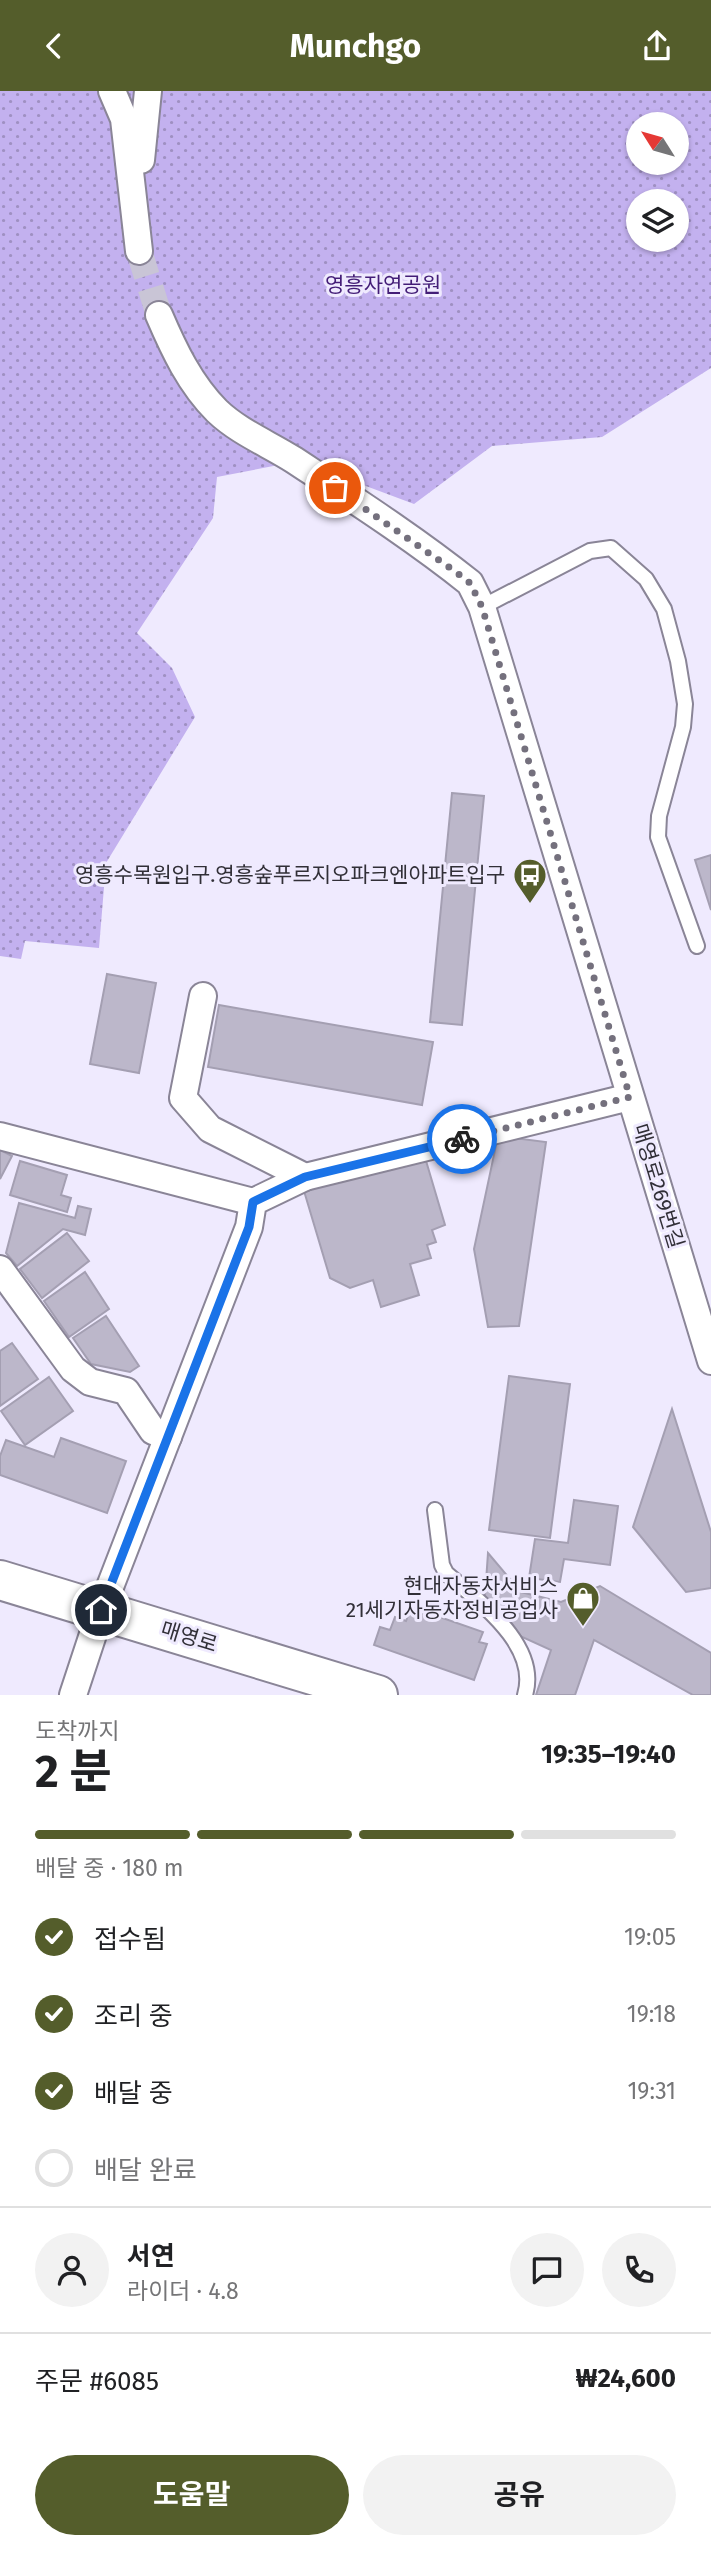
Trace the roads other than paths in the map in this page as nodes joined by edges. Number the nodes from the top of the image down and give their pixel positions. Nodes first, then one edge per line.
1 (112, 91) edge
2 (148, 91) edge
3 (164, 314) tunnel mouth
4 (482, 607) junction
5 (697, 946) dead end
6 (203, 996) dead end
7 (630, 1097) junction
8 (0, 1136) edge
9 (305, 1177) junction
10 (253, 1202) junction
11 (0, 1269) edge
12 (711, 1361) edge
13 (167, 1437) junction
14 (435, 1510) dead end
15 (0, 1580) edge
16 (101, 1610) junction
17 (73, 1695) edge
18 (378, 1695) edge
19 (525, 1695) edge

1 - 2 street
3 - 4 street, 매영로269번길
4 - 5 lane
4 - 7 street, 매영로269번길
6 - 9 street
7 - 9 street
7 - 12 street, 매영로269번길
8 - 10 street
9 - 10 street
10 - 13 street
11 - 13 street
13 - 16 street
14 - 19 lane
15 - 16 street, 매영로
16 - 17 street
16 - 18 street, 매영로

